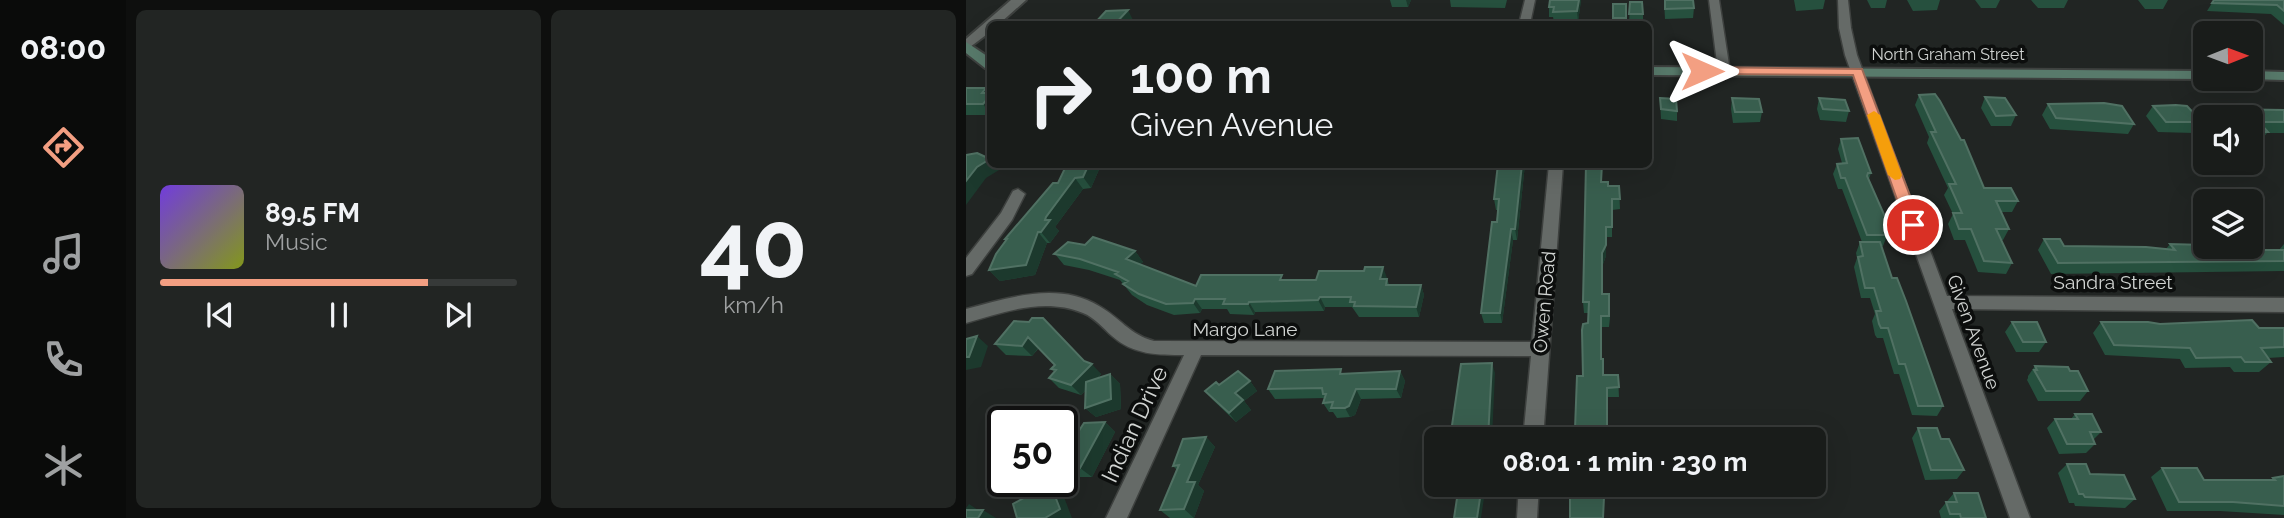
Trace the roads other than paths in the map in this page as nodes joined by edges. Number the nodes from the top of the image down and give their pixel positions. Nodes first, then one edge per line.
1 (1019, 0) edge
2 (1530, 0) edge
3 (1714, 0) edge
4 (1843, 0) edge
5 (995, 21) edge
6 (1526, 21) edge
7 (987, 28) edge
8 (966, 46) edge
9 (987, 63) edge
10 (1652, 71) edge
11 (1724, 71) junction
12 (1858, 71) junction
13 (2193, 75) edge
14 (2263, 75) edge
15 (2284, 76) edge
16 (1556, 168) edge
17 (1018, 194) dead end
18 (966, 270) edge
19 (1941, 302) junction
20 (2284, 305) edge
21 (966, 316) edge
22 (1540, 349) junction
23 (1195, 350) junction
24 (1534, 427) edge
25 (1529, 497) edge
26 (1116, 518) edge
27 (1527, 518) edge
28 (2020, 518) edge

1 - 5 street
2 - 6 street
3 - 11 street
4 - 12 street, Given Avenue
7 - 8 street
8 - 9 main road
10 - 11 main road, North Graham Street
11 - 12 main road, North Graham Street
12 - 13 main road, North Graham Street
12 - 19 street, Given Avenue
14 - 15 main road
16 - 22 street, Owen Road
17 - 18 street
19 - 20 street, Sandra Street
19 - 28 street, Given Avenue
21 - 23 street, Margo Lane
22 - 23 street, Margo Lane
22 - 24 street, Owen Road
23 - 26 street, Indian Drive
25 - 27 street

